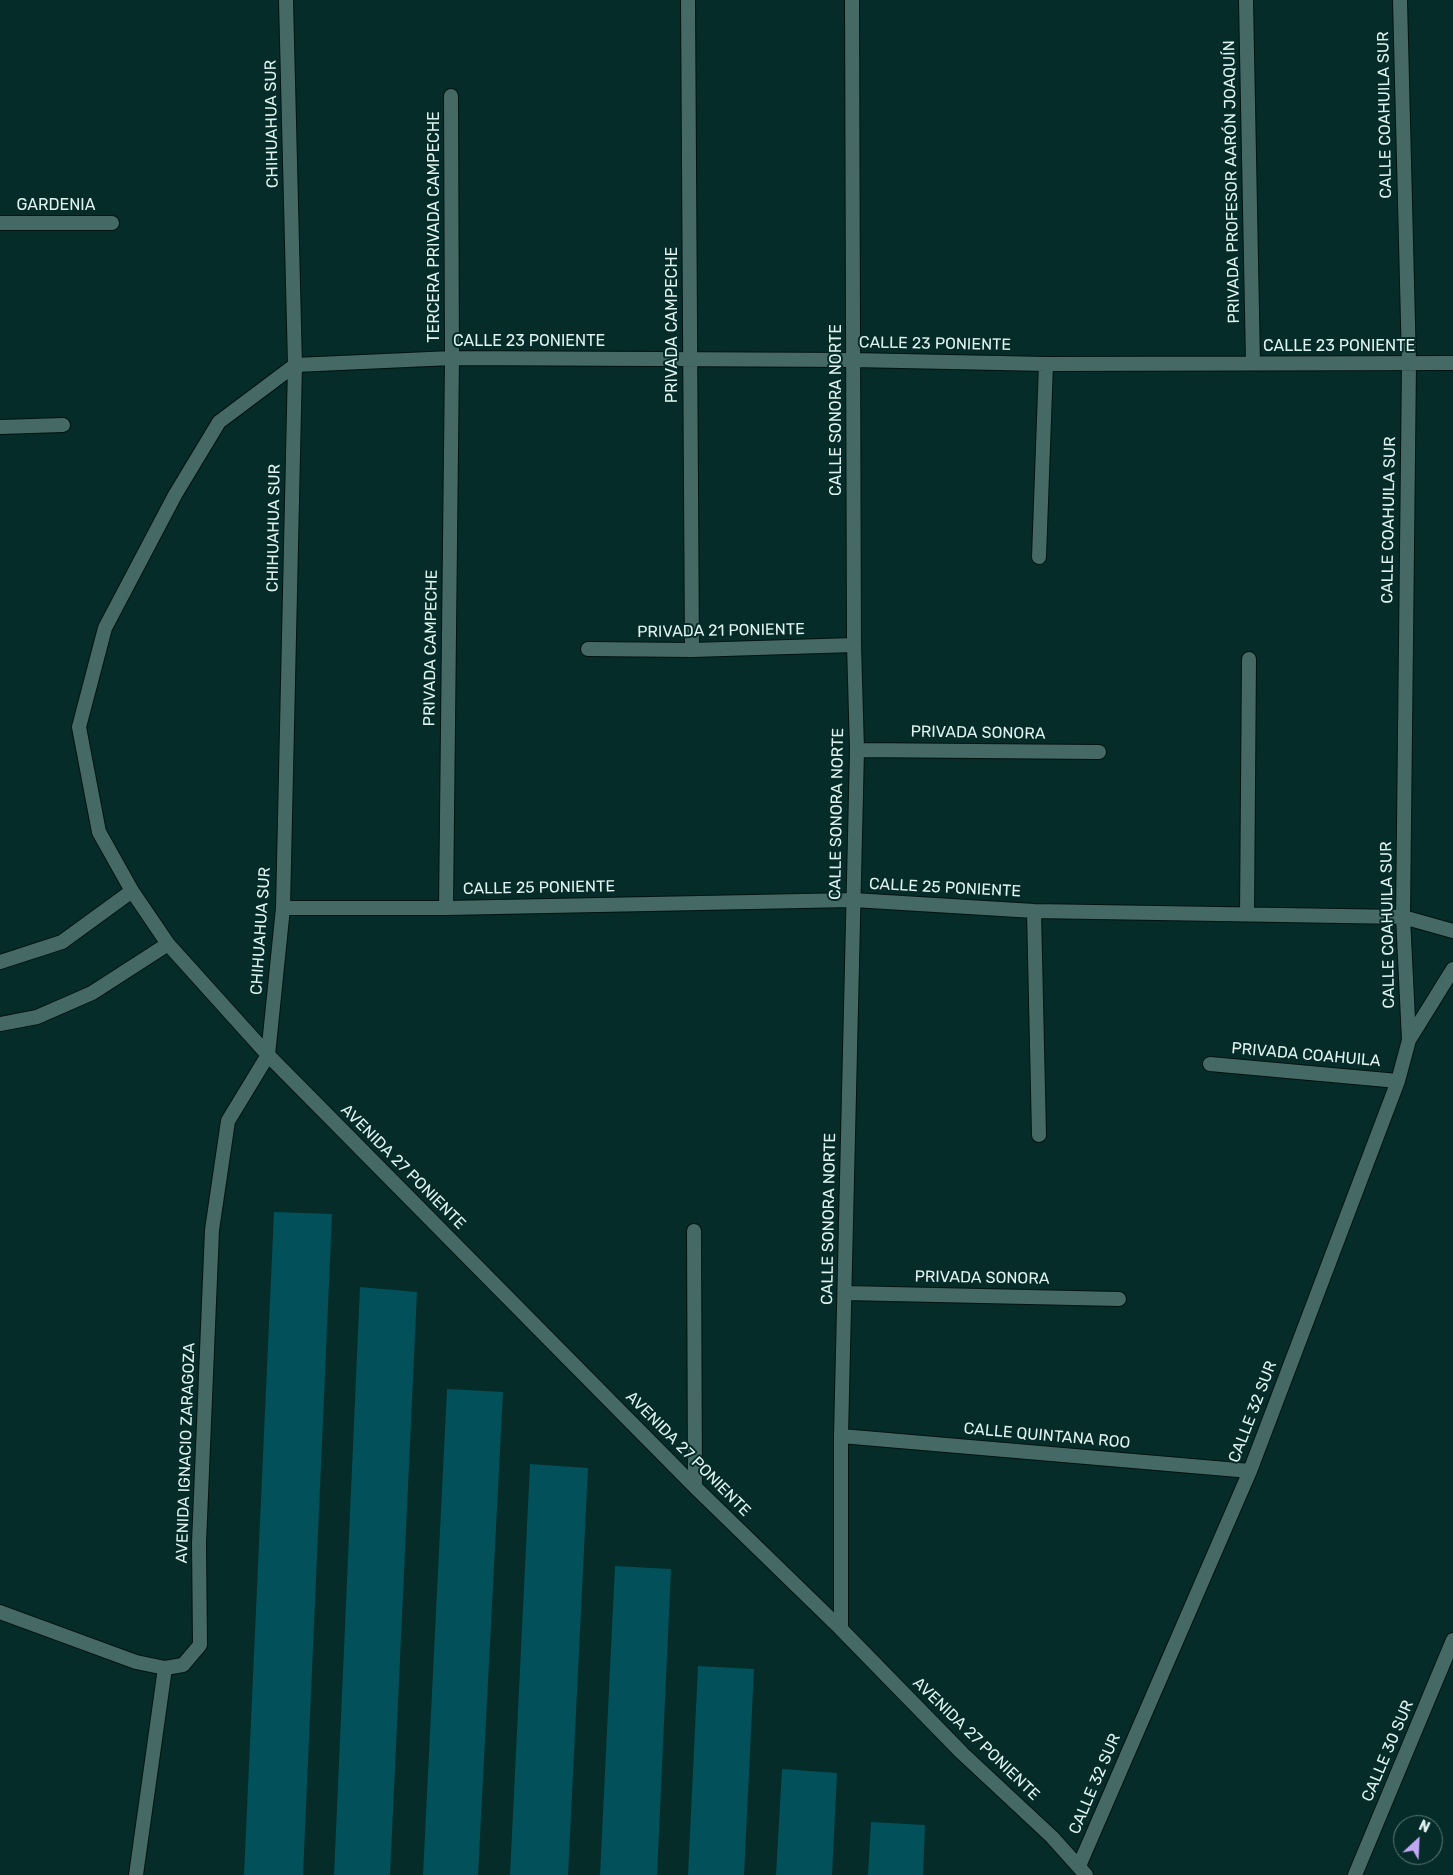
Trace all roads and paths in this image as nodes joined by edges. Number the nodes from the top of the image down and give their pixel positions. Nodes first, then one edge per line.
1 (286, 0) edge
2 (688, 0) edge
3 (852, 0) edge
4 (1246, 0) edge
5 (1400, 0) edge
6 (451, 96) dead end
7 (0, 223) edge
8 (112, 223) dead end
9 (452, 358) junction
10 (690, 358) junction
11 (853, 360) junction
12 (1253, 363) junction
13 (1409, 363) junction
14 (1453, 363) edge
15 (1046, 364) junction
16 (295, 365) junction
17 (63, 426) dead end
18 (0, 427) edge
19 (1039, 557) dead end
20 (854, 645) junction
21 (588, 649) dead end
22 (692, 650) junction
23 (1249, 658) dead end
24 (858, 750) junction
25 (1099, 752) dead end
26 (132, 891) junction
27 (853, 900) junction
28 (283, 908) junction
29 (446, 908) junction
30 (1034, 911) junction
31 (1247, 914) junction
32 (1403, 917) junction
33 (1453, 931) edge
34 (168, 944) junction
35 (0, 962) edge
36 (1453, 969) edge
37 (0, 1024) edge
38 (1409, 1040) junction
39 (268, 1055) junction
40 (1210, 1064) dead end
41 (1398, 1081) junction
42 (1039, 1135) dead end
43 (694, 1231) dead end
44 (845, 1293) junction
45 (1119, 1299) dead end
46 (842, 1436) junction
47 (1250, 1471) junction
48 (695, 1487) junction
49 (0, 1612) edge
50 (841, 1629) junction
51 (1453, 1640) edge
52 (165, 1668) junction
53 (1082, 1870) edge
54 (136, 1875) edge
55 (1355, 1875) edge

1 - 16 street, CHIHUAHUA SUR
2 - 10 street, PRIVADA CAMPECHE
3 - 11 street, CALLE SONORA NORTE
4 - 12 street, PRIVADA PROFESOR AARÓN JOAQUÍN
5 - 13 street, CALLE COAHUILA SUR
6 - 9 street, TERCERA PRIVADA CAMPECHE
7 - 8 street, GARDENIA
9 - 10 street, CALLE 23 PONIENTE
9 - 16 street, CALLE 23 PONIENTE
9 - 29 street, PRIVADA CAMPECHE
10 - 11 street, CALLE 23 PONIENTE
10 - 22 street, PRIVADA CAMPECHE
11 - 15 street, CALLE 23 PONIENTE
11 - 20 street, CALLE SONORA NORTE
12 - 13 street, CALLE 23 PONIENTE
12 - 15 street, CALLE 23 PONIENTE
13 - 14 street, CALLE 23 PONIENTE
13 - 32 street, CALLE COAHUILA SUR
15 - 19 street
16 - 26 street, AVENIDA 27 PONIENTE
16 - 28 street, CHIHUAHUA SUR
17 - 18 street
20 - 22 street, PRIVADA 21 PONIENTE
20 - 24 street, CALLE SONORA NORTE
21 - 22 street, PRIVADA 21 PONIENTE
23 - 31 street
24 - 25 street, PRIVADA SONORA
24 - 27 street, CALLE SONORA NORTE
26 - 34 street, AVENIDA 27 PONIENTE
26 - 35 street
27 - 29 street, CALLE 25 PONIENTE
27 - 30 street, CALLE 25 PONIENTE
27 - 44 street, CALLE SONORA NORTE
28 - 29 street, CALLE 25 PONIENTE
28 - 39 street, CHIHUAHUA SUR
30 - 31 street, CALLE 25 PONIENTE
30 - 42 street
31 - 32 street, CALLE 25 PONIENTE
32 - 33 street, CALLE 25 PONIENTE
32 - 38 street, CALLE COAHUILA SUR
34 - 37 street
34 - 39 street, AVENIDA 27 PONIENTE
36 - 38 street, CALLE 32 SUR
38 - 41 street, CALLE 32 SUR
39 - 48 street, AVENIDA 27 PONIENTE
39 - 52 street, AVENIDA IGNACIO ZARAGOZA
40 - 41 street, PRIVADA COAHUILA
41 - 47 street, CALLE 32 SUR
43 - 48 street
44 - 45 street, PRIVADA SONORA
44 - 46 street, CALLE SONORA NORTE
46 - 47 street, CALLE QUINTANA ROO
46 - 50 street, CALLE SONORA NORTE
47 - 53 street, CALLE 32 SUR
48 - 50 street, AVENIDA 27 PONIENTE
49 - 52 street
50 - 53 street, AVENIDA 27 PONIENTE
51 - 55 street, CALLE 30 SUR
52 - 54 street

